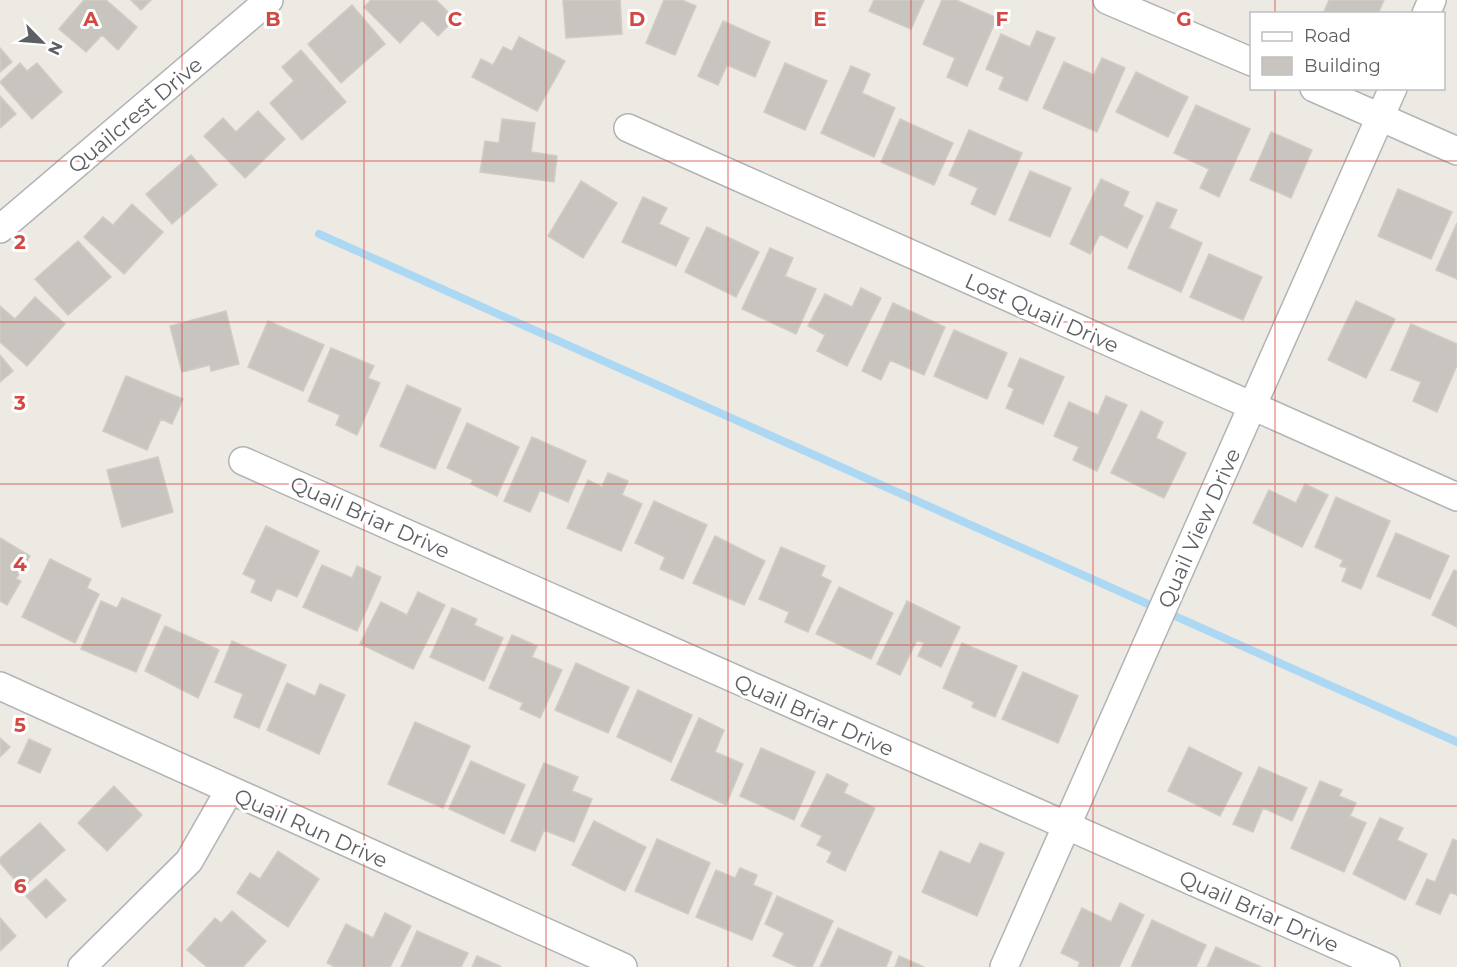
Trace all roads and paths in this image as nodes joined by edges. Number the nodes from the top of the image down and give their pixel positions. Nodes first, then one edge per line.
1 (269, 0) edge
2 (1107, 0) edge
3 (1250, 62) edge
4 (1319, 90) edge
5 (1392, 90) edge
6 (1381, 117) junction
7 (628, 128) dead end
8 (1457, 151) edge
9 (0, 229) edge
10 (1251, 408) junction
11 (243, 461) dead end
12 (1457, 497) edge
13 (0, 686) edge
14 (229, 791) junction
15 (1067, 827) junction
16 (82, 967) edge
17 (623, 967) edge
18 (1004, 967) edge
19 (1386, 967) edge

1 - 9 street, Quailcrest Drive
2 - 3 street
4 - 6 street
5 - 6 street, Quail View Drive
6 - 8 street
6 - 10 street, Quail View Drive
7 - 10 street, Lost Quail Drive
10 - 12 street, Lost Quail Drive
10 - 15 street, Quail View Drive
11 - 15 street, Quail Briar Drive
13 - 14 street, Quail Run Drive
14 - 16 street
14 - 17 street, Quail Run Drive
15 - 18 street, Quail View Drive
15 - 19 street, Quail Briar Drive

